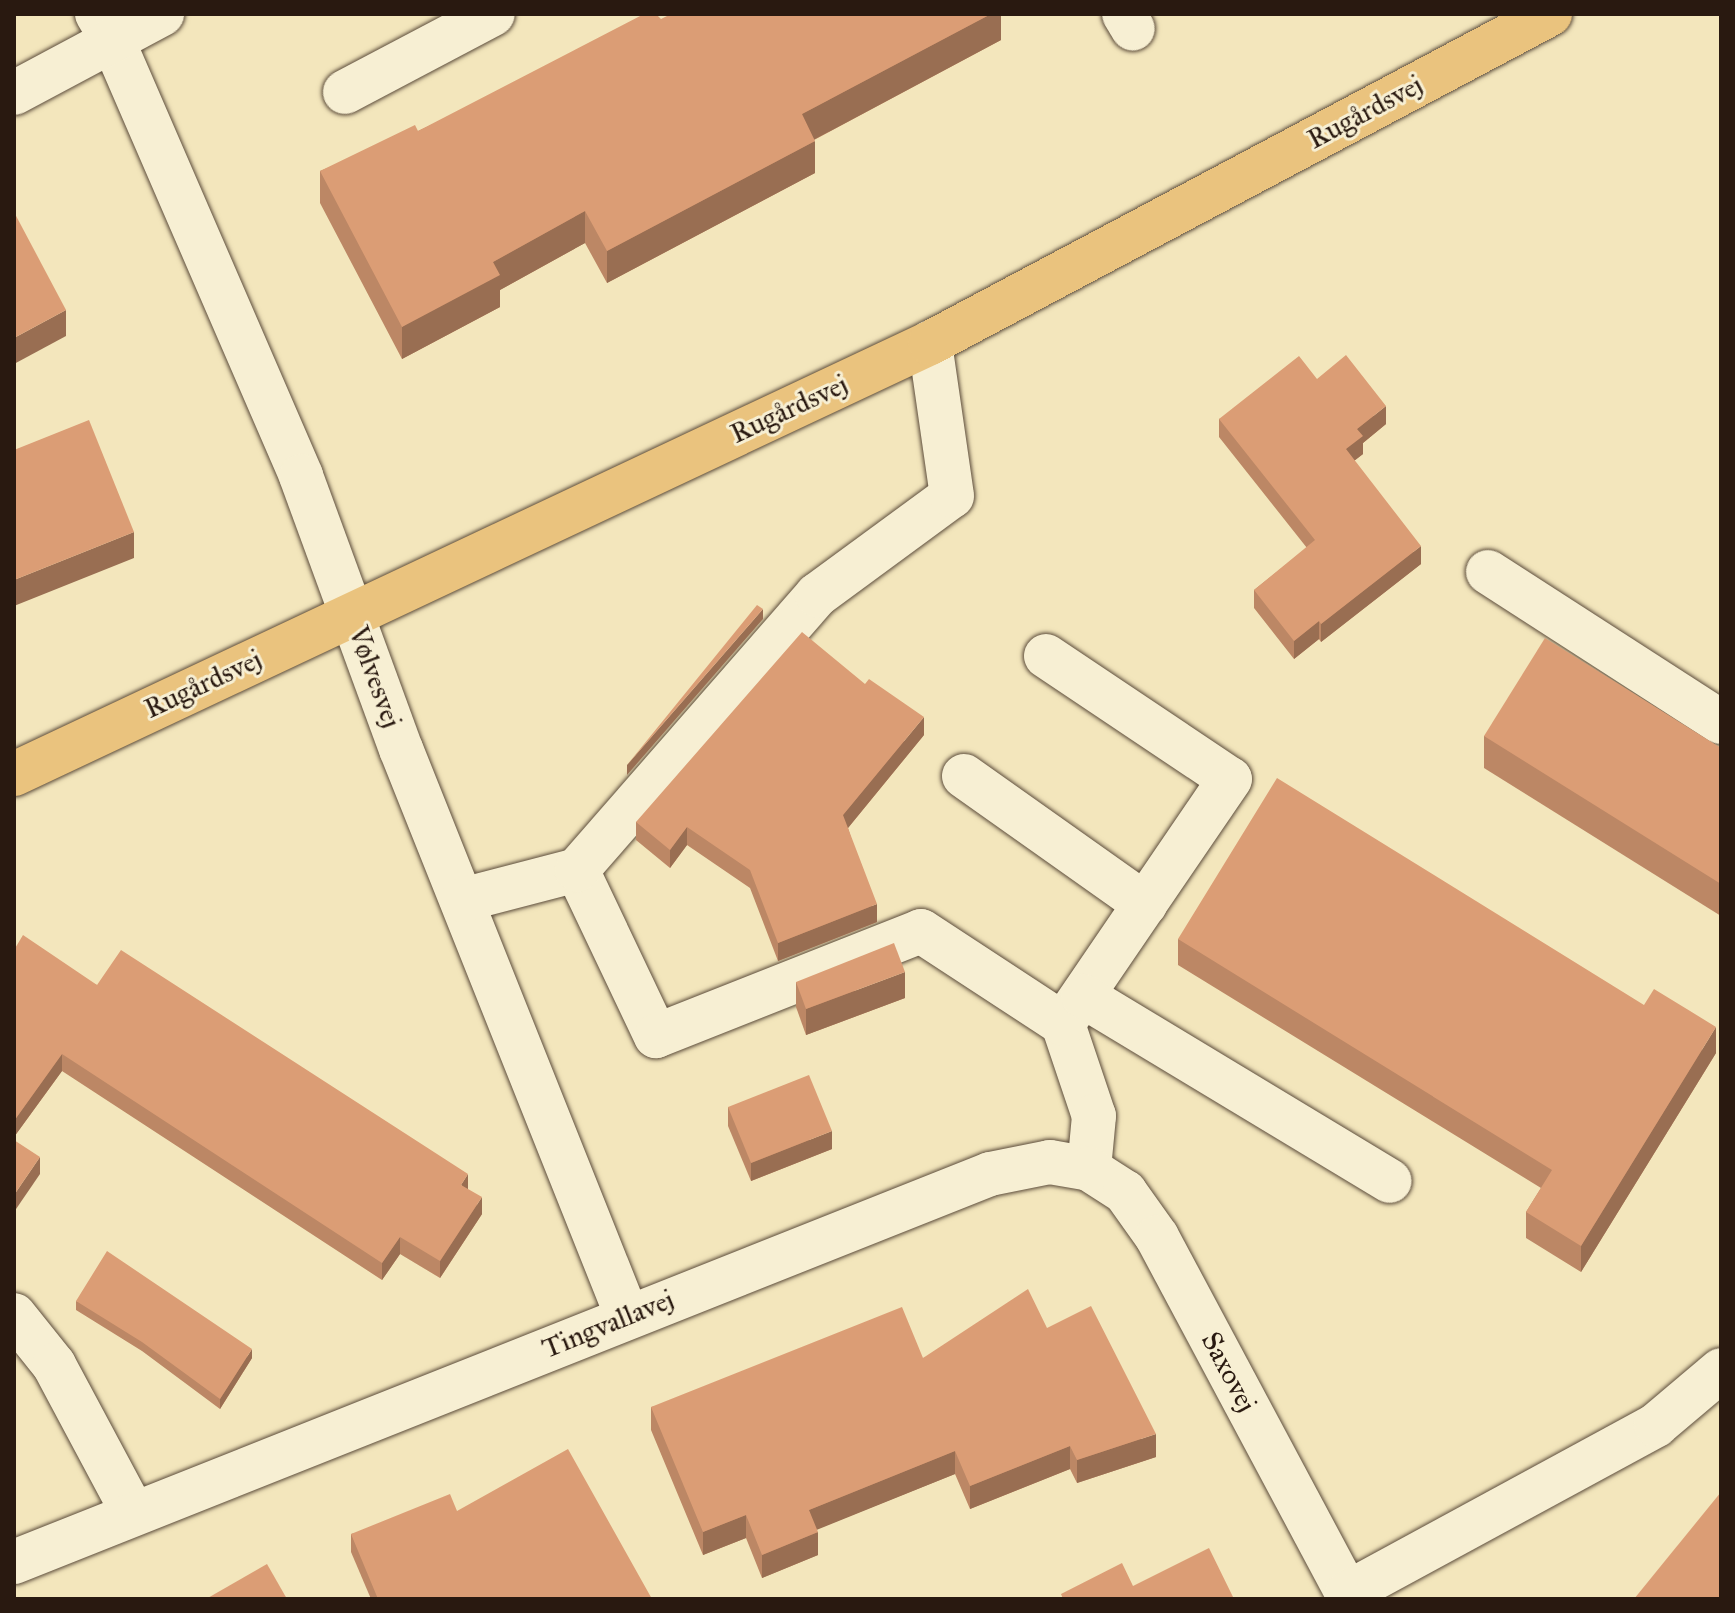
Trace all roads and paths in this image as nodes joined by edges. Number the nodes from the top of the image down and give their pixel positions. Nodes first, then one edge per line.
1 (162, 14) edge
2 (493, 14) edge
3 (1550, 14) edge
4 (105, 28) edge
5 (345, 92) dead end
6 (14, 93) edge
7 (930, 343) junction
8 (1488, 572) dead end
9 (352, 615) junction
10 (1046, 656) dead end
11 (1721, 722) edge
12 (14, 774) edge
13 (964, 776) dead end
14 (577, 870) junction
15 (462, 900) junction
16 (1145, 904) junction
17 (1073, 1010) junction
18 (1089, 1169) junction
19 (1390, 1181) dead end
20 (14, 1315) edge
21 (627, 1316) junction
22 (1721, 1370) edge
23 (133, 1513) junction
24 (14, 1562) edge
25 (1348, 1596) edge

1 - 4 street
2 - 5 street
3 - 7 main road, Rugårdsvej
4 - 6 street
4 - 9 street, Vølvesvej
7 - 9 main road, Rugårdsvej
7 - 14 street
8 - 11 street
9 - 12 main road, Rugårdsvej
9 - 15 street, Vølvesvej
10 - 16 street
13 - 16 street
14 - 15 street
14 - 17 street
15 - 21 street, Vølvesvej
16 - 17 street
17 - 18 street
17 - 19 street
18 - 21 street, Tingvallavej
18 - 25 street, Saxovej
20 - 23 street
21 - 23 street, Tingvallavej
22 - 25 street, Saxovej
23 - 24 street, Tingvallavej

